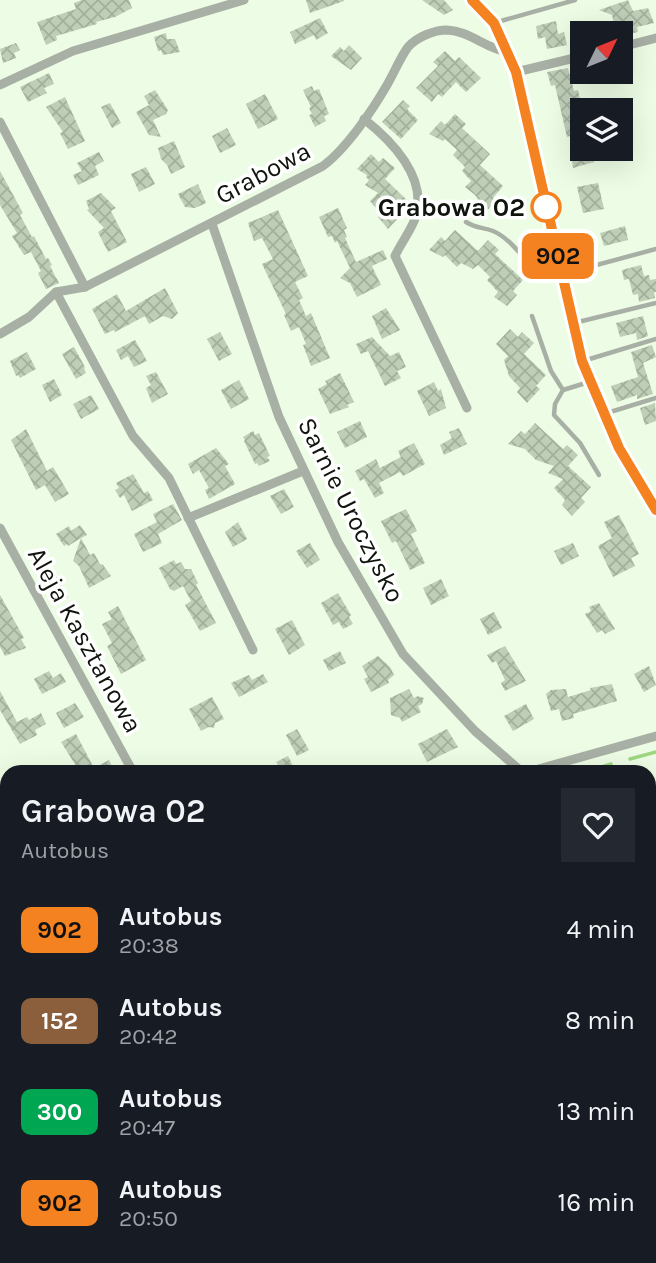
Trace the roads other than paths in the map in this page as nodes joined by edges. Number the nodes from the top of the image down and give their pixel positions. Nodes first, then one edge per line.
1 (244, 0) edge
2 (472, 0) edge
3 (575, 0) edge
4 (494, 23) junction
5 (656, 38) edge
6 (634, 44) edge
7 (508, 52) junction
8 (570, 59) edge
9 (516, 72) junction
10 (0, 85) edge
11 (364, 119) junction
12 (0, 122) edge
13 (467, 222) dead end
14 (212, 224) junction
15 (656, 248) edge
16 (558, 257) junction
17 (562, 275) junction
18 (85, 287) junction
19 (56, 292) junction
20 (656, 303) edge
21 (533, 316) dead end
22 (573, 324) junction
23 (0, 334) edge
24 (656, 339) edge
25 (582, 361) junction
26 (590, 382) junction
27 (563, 390) junction
28 (656, 398) edge
29 (467, 408) dead end
30 (603, 415) junction
31 (303, 471) junction
32 (599, 475) dead end
33 (656, 510) edge
34 (188, 518) junction
35 (0, 528) edge
36 (253, 650) dead end
37 (656, 736) edge
38 (129, 765) edge
39 (514, 765) edge
40 (574, 765) edge

1 - 10 street
2 - 4 street
3 - 4 lane
4 - 7 street
5 - 6 street
7 - 9 street
7 - 11 street, Grabowa
8 - 9 street
9 - 16 street
11 - 14 street, Grabowa
11 - 29 street
12 - 18 street
13 - 16 lane
14 - 18 street, Grabowa
14 - 31 street, Sarnie Uroczysko
15 - 17 lane
16 - 17 street
17 - 22 street
18 - 19 street, Grabowa
19 - 23 street
19 - 34 street
20 - 22 lane
21 - 27 lane
22 - 25 street
24 - 25 lane
25 - 26 street
26 - 27 lane
26 - 30 street
27 - 32 lane
28 - 30 lane
30 - 33 street
31 - 34 street
31 - 39 street, Sarnie Uroczysko
34 - 36 street
35 - 38 street, Aleja Kasztanowa
37 - 40 street

